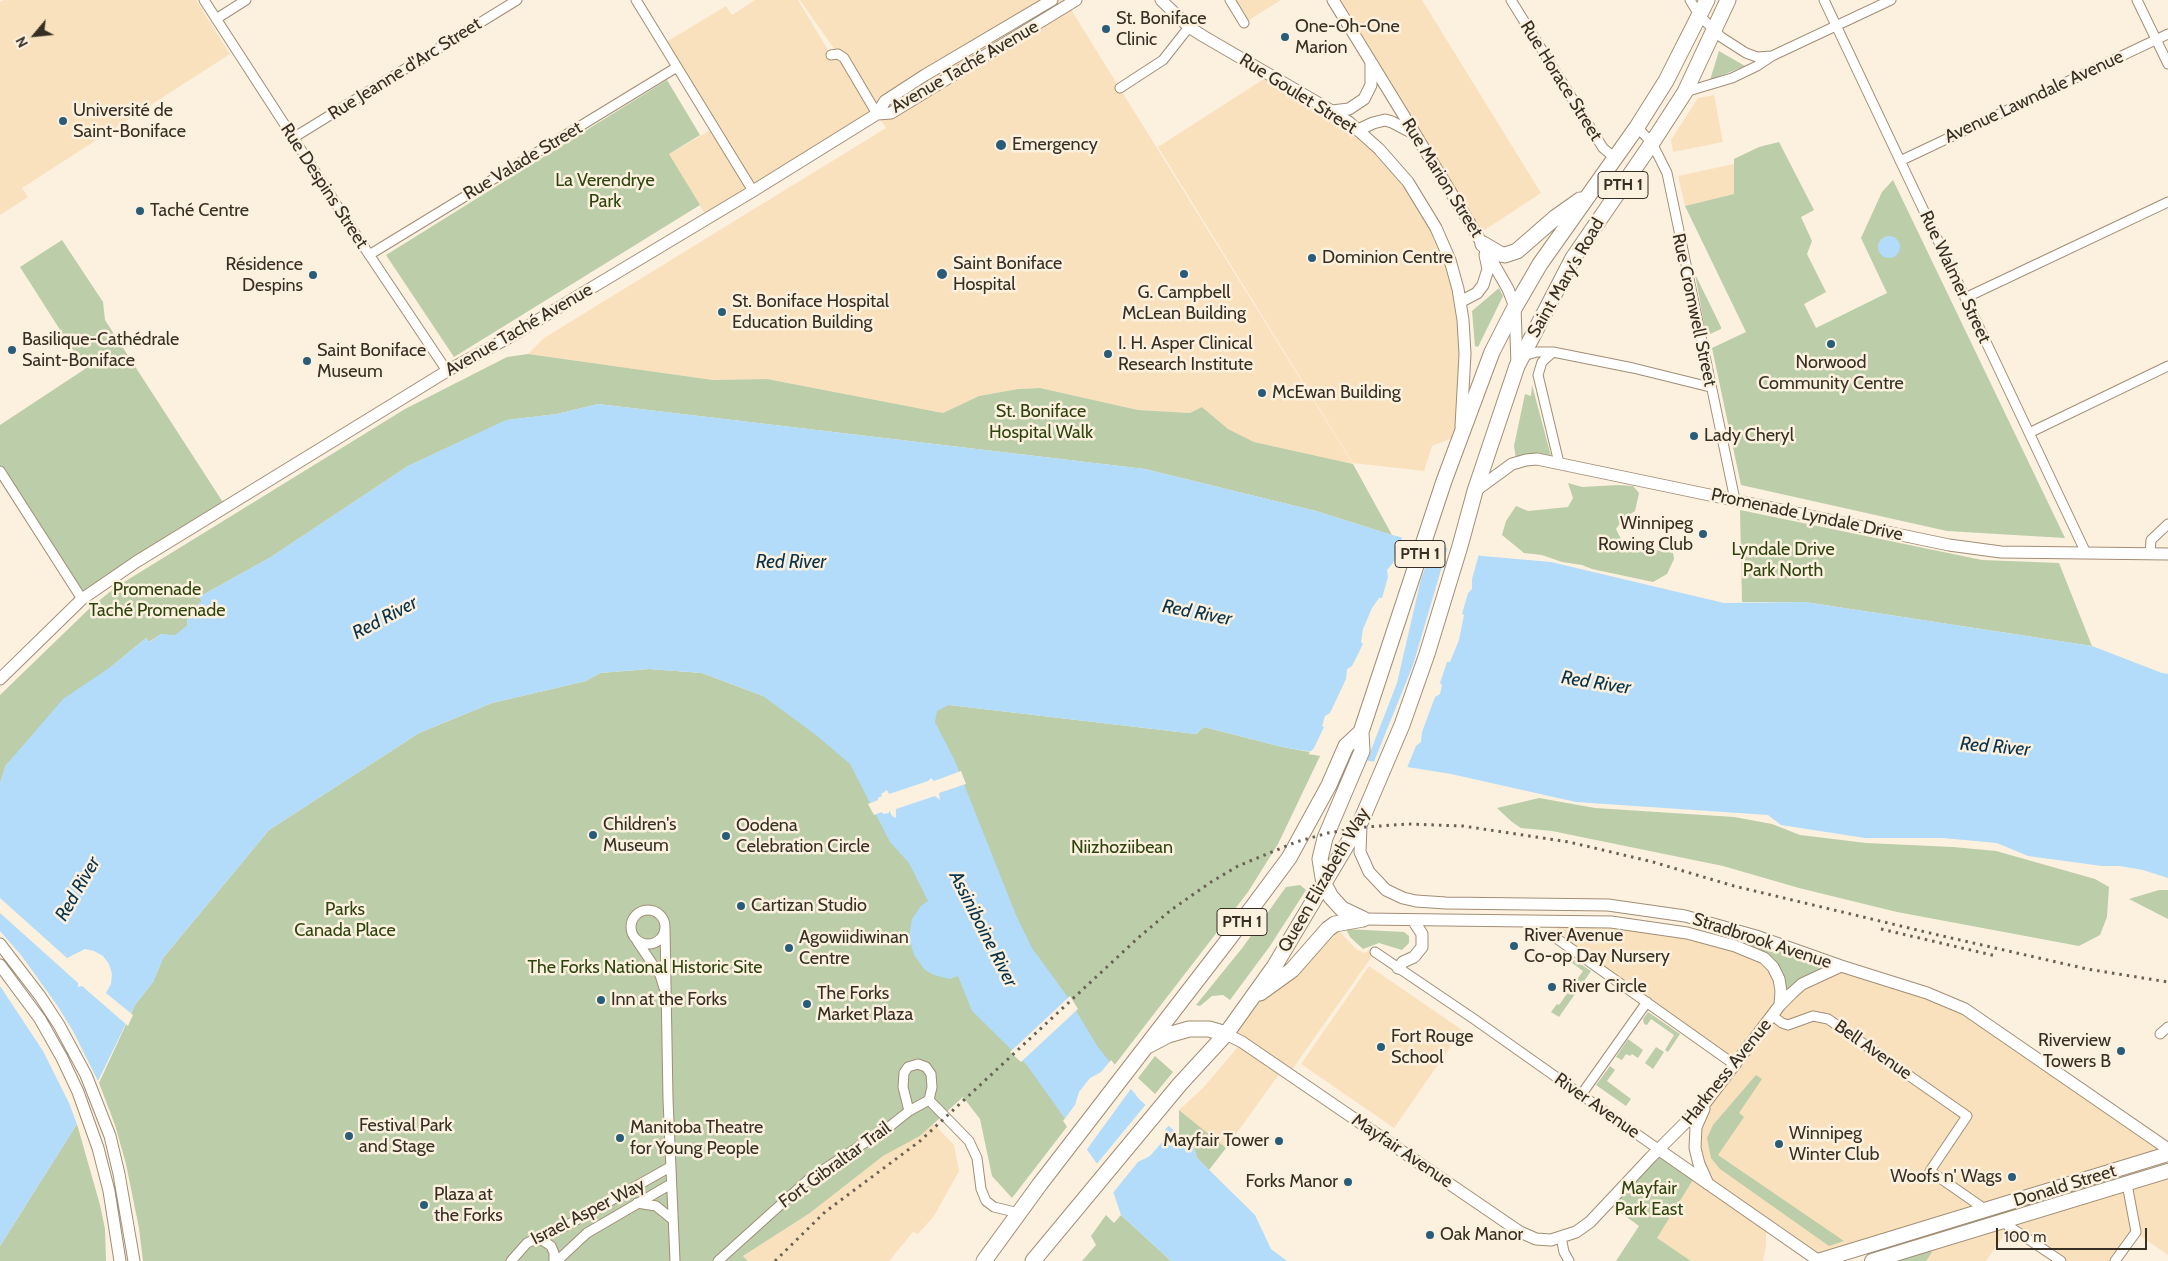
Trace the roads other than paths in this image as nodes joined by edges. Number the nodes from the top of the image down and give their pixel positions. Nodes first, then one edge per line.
1 (204, 0) edge
2 (246, 0) edge
3 (517, 0) edge
4 (636, 0) edge
5 (1052, 0) edge
6 (1076, 0) edge
7 (1161, 0) edge
8 (1230, 0) edge
9 (1333, 0) edge
10 (1511, 0) edge
11 (1690, 0) edge
12 (1707, 0) edge
13 (1728, 0) edge
14 (1824, 0) edge
15 (1891, 0) edge
16 (2138, 0) edge
17 (1700, 14) junction
18 (216, 19) junction
19 (1244, 23) dead end
20 (1836, 26) junction
21 (1189, 27) junction
22 (1714, 30) junction
23 (2168, 34) edge
24 (987, 38) junction
25 (2156, 39) junction
26 (995, 51) junction
27 (831, 55) dead end
28 (1772, 56) junction
29 (1371, 62) junction
30 (2168, 64) edge
31 (677, 67) junction
32 (1120, 88) dead end
33 (1685, 92) junction
34 (1332, 110) junction
35 (877, 114) junction
36 (1637, 127) junction
37 (1358, 130) junction
38 (1415, 135) junction
39 (293, 138) junction
40 (1652, 143) junction
41 (1615, 158) junction
42 (1900, 161) junction
43 (753, 192) junction
44 (1590, 193) junction
45 (2168, 202) edge
46 (1564, 228) junction
47 (1482, 244) junction
48 (369, 255) junction
49 (1573, 258) junction
50 (1965, 298) junction
51 (1460, 302) junction
52 (1515, 307) junction
53 (1553, 352) junction
54 (1520, 361) junction
55 (2168, 366) edge
56 (447, 371) junction
57 (1710, 387) junction
58 (2029, 432) junction
59 (1460, 435) junction
60 (1559, 463) junction
61 (0, 471) edge
62 (1475, 491) junction
63 (1735, 500) junction
64 (2168, 524) edge
65 (2086, 553) junction
66 (2150, 554) junction
67 (2168, 554) edge
68 (82, 599) junction
69 (0, 679) edge
70 (1361, 732) junction
71 (1361, 821) junction
72 (1324, 884) junction
73 (1363, 919) junction
74 (1413, 920) junction
75 (665, 928) junction
76 (634, 937) junction
77 (1556, 938) dead end
78 (0, 944) edge
79 (1375, 952) dead end
80 (0, 965) edge
81 (1841, 966) junction
82 (1398, 968) junction
83 (667, 997) junction
84 (1249, 1002) junction
85 (1647, 1002) junction
86 (1780, 1005) junction
87 (1773, 1016) junction
88 (2168, 1027) edge
89 (1226, 1034) junction
90 (2160, 1034) dead end
91 (1142, 1050) junction
92 (1735, 1065) junction
93 (1581, 1094) junction
94 (930, 1100) junction
95 (1706, 1102) junction
96 (909, 1111) junction
97 (2168, 1149) edge
98 (1658, 1150) junction
99 (2168, 1154) edge
100 (670, 1167) junction
101 (2168, 1171) edge
102 (671, 1184) junction
103 (2127, 1184) junction
104 (1709, 1185) junction
105 (637, 1203) junction
106 (1986, 1210) junction
107 (1019, 1213) junction
108 (672, 1219) junction
109 (2001, 1221) junction
110 (1561, 1237) junction
111 (532, 1240) junction
112 (523, 1247) junction
113 (120, 1261) edge
114 (134, 1261) edge
115 (511, 1261) edge
116 (520, 1261) edge
117 (555, 1261) edge
118 (675, 1261) edge
119 (718, 1261) edge
120 (984, 1261) edge
121 (1033, 1261) edge
122 (1569, 1261) edge
123 (1818, 1261) edge
124 (1872, 1261) edge
125 (2061, 1261) edge
126 (2115, 1261) edge

1 - 18 street, Rue Despins Street
2 - 18 street
3 - 39 street, Rue Jeanne d'Arc Street
4 - 31 street
5 - 24 main road, Avenue Taché Avenue
6 - 26 main road, Avenue Taché Avenue
7 - 21 main road, Rue Goulet Street
8 - 19 street
9 - 29 main road, Rue Marion Street
10 - 41 street, Rue Horace Street
11 - 17 street
12 - 17 highway, Saint Mary's Road / PTH 1
13 - 22 highway, Saint Mary's Road / PTH 1
14 - 20 street, Rue Walmer Street
15 - 20 street
16 - 25 street
17 - 22 street
17 - 36 highway, Saint Mary's Road / PTH 1
18 - 39 street, Rue Despins Street
20 - 28 street
20 - 42 street, Rue Walmer Street
21 - 32 street
21 - 34 main road, Rue Goulet Street
22 - 28 street
22 - 33 highway, Saint Mary's Road / PTH 1
23 - 25 street, Avenue Lawndale Avenue
24 - 26 main road
24 - 35 main road, Avenue Taché Avenue
25 - 30 street
25 - 42 street, Avenue Lawndale Avenue
26 - 35 main road, Avenue Taché Avenue
27 - 35 street
28 - 33 street
29 - 34 main road
29 - 38 main road, Rue Marion Street
31 - 43 street
31 - 48 street, Rue Valade Street
33 - 40 highway, Saint Mary's Road / PTH 1
34 - 37 main road, Rue Goulet Street
35 - 43 main road, Avenue Taché Avenue
36 - 40 street, Rue Cromwell Street
36 - 41 highway, Saint Mary's Road / PTH 1
37 - 38 main road
37 - 51 main road, Rue Goulet Street
38 - 47 main road, Rue Marion Street
39 - 48 street, Rue Despins Street
40 - 49 highway, Saint Mary's Road / PTH 1
40 - 57 street, Rue Cromwell Street
41 - 44 highway, Saint Mary's Road / PTH 1
42 - 50 street, Rue Walmer Street
43 - 56 main road, Avenue Taché Avenue
44 - 46 highway, Saint Mary's Road / PTH 1
44 - 47 highway
45 - 50 street
46 - 49 highway
46 - 52 highway, Saint Mary's Road / PTH 1
47 - 51 main road
47 - 52 main road, Rue Marion Street
48 - 56 street, Rue Despins Street
49 - 54 highway, Saint Mary's Road / PTH 1
50 - 58 street, Rue Walmer Street
51 - 59 main road, Rue Goulet Street
52 - 54 main road, Rue Marion Street
52 - 59 highway, Saint Mary's Road / PTH 1
53 - 54 street
53 - 57 street
53 - 60 street
54 - 62 highway, Saint Mary's Road / PTH 1
55 - 58 street
56 - 68 main road, Avenue Taché Avenue
57 - 63 street, Rue Cromwell Street
58 - 65 street, Rue Walmer Street
59 - 70 highway, Saint Mary's Road / PTH 1
60 - 62 main road, Promenade Lyndale Drive
60 - 63 main road, Promenade Lyndale Drive
61 - 68 street
62 - 71 highway, Queen Elizabeth Way / PTH 1
63 - 65 main road, Promenade Lyndale Drive
64 - 66 street
65 - 66 main road, Promenade Lyndale Drive
66 - 67 main road, Promenade Lyndale Drive
68 - 69 main road, Avenue Taché Avenue
70 - 72 highway
70 - 91 highway, PTH 1
71 - 72 highway, Queen Elizabeth Way / PTH 1
71 - 81 main road, Stradbrook Avenue
72 - 73 highway
72 - 84 highway, Queen Elizabeth Way / PTH 1
73 - 74 main road, Stradbrook Avenue
73 - 84 highway
74 - 82 main road
74 - 86 main road, Stradbrook Avenue
75 - 76 street
75 - 76 street
75 - 83 street
76 - 83 street
77 - 85 street
78 - 114 main road
79 - 82 street, River Avenue
80 - 113 main road
81 - 86 main road, Harkness Avenue
81 - 97 main road, Stradbrook Avenue
82 - 93 street, River Avenue
83 - 100 street
84 - 89 highway, Queen Elizabeth Way / PTH 1
85 - 92 street
85 - 93 street
86 - 87 main road, Harkness Avenue
87 - 92 main road, Harkness Avenue
87 - 106 street, Bell Avenue
88 - 90 street
89 - 91 highway
89 - 110 main road, Mayfair Avenue
89 - 121 highway, Queen Elizabeth Way / PTH 1
91 - 107 highway, PTH 1
92 - 95 main road, Harkness Avenue
93 - 98 street, River Avenue
94 - 96 street, Fort Gibraltar Trail
94 - 96 street, Fort Gibraltar Trail
94 - 107 street
95 - 98 main road, Harkness Avenue
95 - 104 main road
96 - 119 street, Fort Gibraltar Trail
98 - 104 main road, River Avenue
98 - 110 main road, Harkness Avenue
99 - 106 main road, Donald Street
100 - 102 street
100 - 111 street, Israel Asper Way
101 - 103 main road, Donald Street
102 - 105 street, Israel Asper Way
102 - 108 street
103 - 109 main road, Donald Street
103 - 126 street
104 - 123 main road, River Avenue
105 - 108 street, Israel Asper Way
105 - 117 street, Israel Asper Way
106 - 123 main road, Donald Street
107 - 120 highway, PTH 1
108 - 118 street
109 - 124 main road, Donald Street
109 - 125 street
110 - 122 street
111 - 112 street, Israel Asper Way
111 - 117 street
112 - 115 street, Israel Asper Way
112 - 116 street

